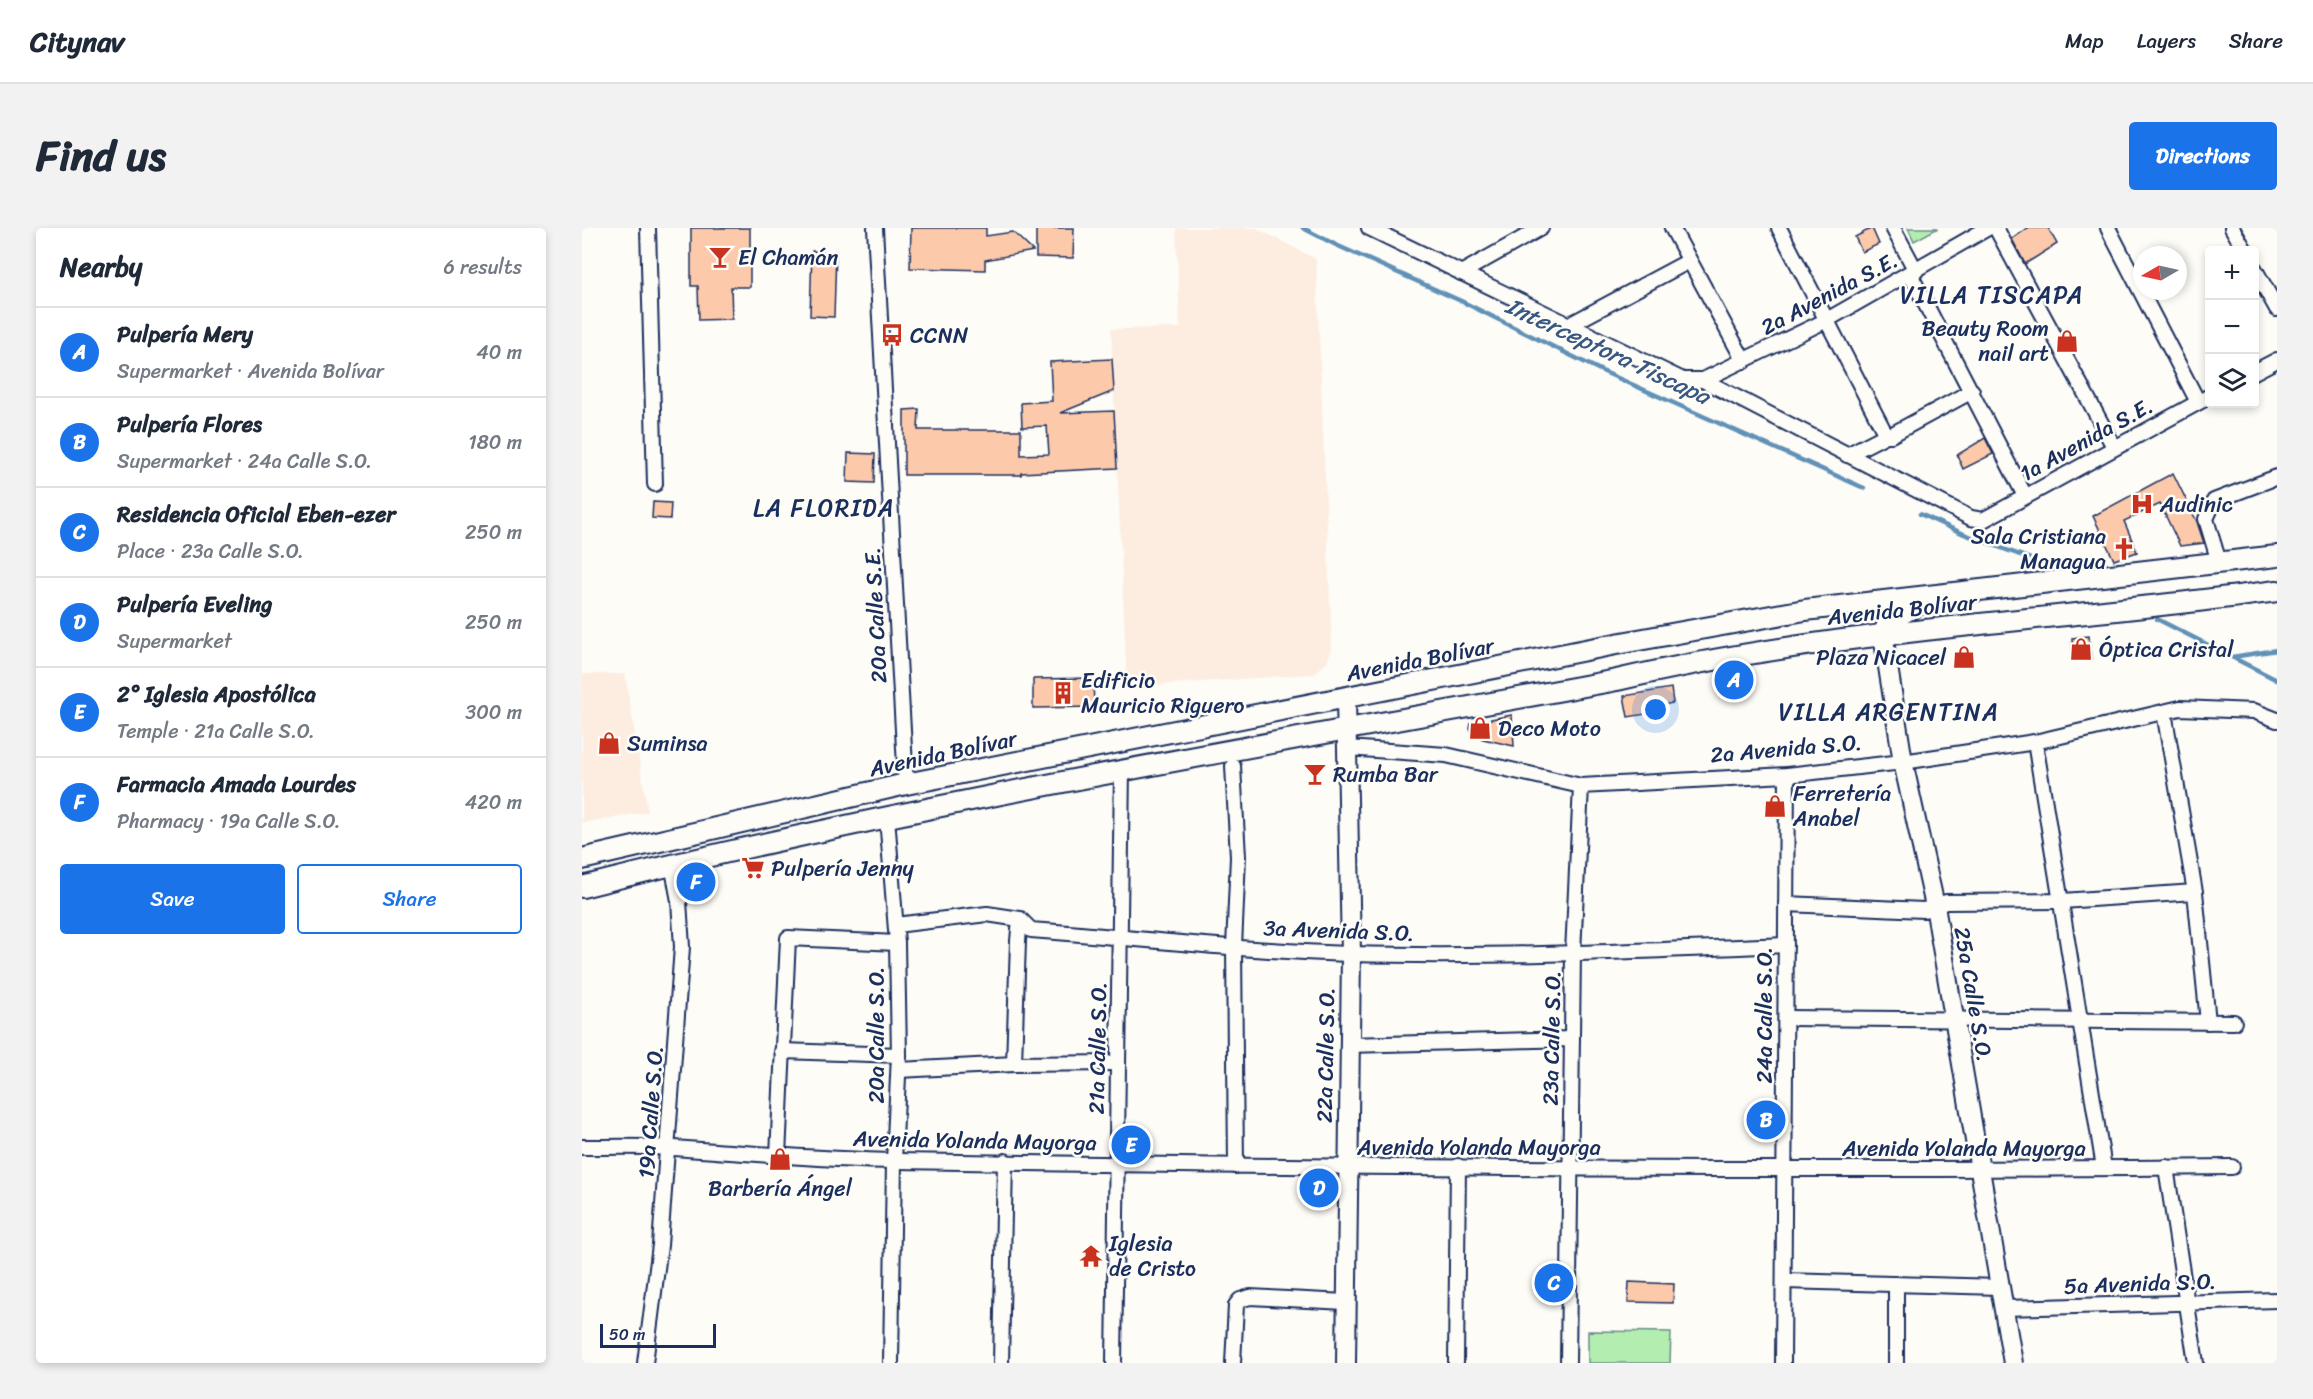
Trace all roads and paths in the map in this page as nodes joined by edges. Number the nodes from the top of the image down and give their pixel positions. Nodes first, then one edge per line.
1 (648, 228) edge
2 (875, 228) edge
3 (1369, 228) edge
4 (1541, 228) edge
5 (1672, 228) edge
6 (1779, 228) edge
7 (1893, 228) edge
8 (1988, 228) edge
9 (1996, 228) edge
10 (2108, 228) edge
11 (2232, 228) edge
12 (2243, 246) edge
13 (1689, 261) junction
14 (1913, 272) junction
15 (1461, 273) junction
16 (2259, 276) edge
17 (2277, 307) edge
18 (1825, 321) junction
19 (1569, 325) junction
20 (2277, 360) edge
21 (1744, 362) junction
22 (2259, 369) edge
23 (1703, 380) junction
24 (1972, 391) junction
25 (2204, 399) edge
26 (1886, 435) junction
27 (2114, 447) junction
28 (1847, 455) junction
29 (2277, 477) edge
30 (655, 484) dead end
31 (2025, 496) junction
32 (2277, 556) edge
33 (2220, 562) junction
34 (2277, 591) edge
35 (1937, 593) junction
36 (1832, 606) junction
37 (1882, 635) junction
38 (1346, 698) junction
39 (2164, 711) junction
40 (2277, 720) edge
41 (1346, 739) junction
42 (2036, 742) junction
43 (1904, 762) junction
44 (1233, 766) dead end
45 (1122, 769) junction
46 (1787, 775) junction
47 (906, 784) junction
48 (1581, 786) junction
49 (887, 817) junction
50 (582, 859) edge
51 (672, 864) junction
52 (582, 887) edge
53 (2196, 892) junction
54 (2062, 901) junction
55 (1786, 904) junction
56 (1935, 906) junction
57 (1020, 919) junction
58 (896, 925) junction
59 (1120, 937) junction
60 (897, 943) junction
61 (1786, 945) junction
62 (1234, 947) junction
63 (1573, 953) junction
64 (1351, 954) junction
65 (1786, 1018) junction
66 (1954, 1020) junction
67 (2080, 1021) junction
68 (2208, 1022) junction
69 (2234, 1022) dead end
70 (1572, 1039) junction
71 (1348, 1045) junction
72 (782, 1051) junction
73 (899, 1055) junction
74 (1118, 1063) junction
75 (1014, 1064) junction
76 (899, 1070) junction
77 (582, 1147) edge
78 (669, 1147) junction
79 (778, 1156) junction
80 (894, 1161) junction
81 (1005, 1161) junction
82 (1117, 1164) junction
83 (1236, 1166) junction
84 (1458, 1166) junction
85 (1571, 1167) junction
86 (2166, 1167) junction
87 (2232, 1167) dead end
88 (1347, 1168) junction
89 (2104, 1168) junction
90 (1785, 1170) junction
91 (1980, 1170) junction
92 (1784, 1281) junction
93 (1896, 1284) junction
94 (2000, 1287) junction
95 (2277, 1300) edge
96 (1346, 1302) junction
97 (2187, 1303) junction
98 (2004, 1308) junction
99 (645, 1363) edge
100 (891, 1363) edge
101 (1001, 1363) edge
102 (1114, 1363) edge
103 (1233, 1363) edge
104 (1346, 1363) edge
105 (1456, 1363) edge
106 (1568, 1363) edge
107 (1783, 1363) edge
108 (1896, 1363) edge
109 (2013, 1363) edge
110 (2196, 1363) edge

1 - 30 street
2 - 47 street, 20a Calle S.E.
3 - 15 street
4 - 15 street
5 - 13 street
6 - 18 street
7 - 14 street
8 - 14 street, 2a Avenida S.E.
9 - 27 street
10 - 25 street
11 - 12 street
13 - 19 street
13 - 21 street
14 - 18 street, 2a Avenida S.E.
14 - 24 street
15 - 19 street
16 - 17 street
18 - 21 street, 2a Avenida S.E.
18 - 26 street
19 - 23 street, 2a Avenida S.E.
20 - 22 street
21 - 23 street, 2a Avenida S.E.
23 - 28 street
24 - 26 street
24 - 31 street
25 - 27 street, 1a Avenida S.E.
26 - 28 street
27 - 31 street, 1a Avenida S.E.
28 - 31 street, 1a Avenida S.E.
29 - 33 street
32 - 33 main road, Avenida Bolívar
33 - 35 main road, Avenida Bolívar
34 - 37 main road, Avenida Bolívar
35 - 36 main road, Avenida Bolívar
35 - 37 main road
36 - 37 main road
36 - 38 main road, Avenida Bolívar
37 - 41 main road, Avenida Bolívar
37 - 43 street, 25a Calle S.O.
38 - 41 street
38 - 47 main road, Avenida Bolívar
39 - 40 street, 2a Avenida S.O.
39 - 42 street, 2a Avenida S.O.
39 - 53 street
41 - 45 main road, Avenida Bolívar
41 - 48 street, 2a Avenida S.O.
41 - 64 street, 22a Calle S.O.
42 - 43 street, 2a Avenida S.O.
42 - 54 street
43 - 46 street, 2a Avenida S.O.
43 - 56 street, 25a Calle S.O.
44 - 62 street
45 - 49 main road, Avenida Bolívar
45 - 59 street, 21a Calle S.O.
46 - 48 street, 2a Avenida S.O.
46 - 55 street, 24a Calle S.O.
47 - 50 main road, Avenida Bolívar
48 - 63 street, 23a Calle S.O.
49 - 51 main road, Avenida Bolívar
49 - 58 street, 20a Calle S.O.
51 - 52 main road, Avenida Bolívar
51 - 78 street, 19a Calle S.O.
53 - 54 street
53 - 68 street
54 - 56 street
54 - 67 street
55 - 56 street
55 - 61 street, 24a Calle S.O.
56 - 66 street, 25a Calle S.O.
57 - 58 street, 3a Avenida S.O.
57 - 59 street, 3a Avenida S.O.
57 - 75 street
58 - 60 street, 20a Calle S.O.
59 - 62 street, 3a Avenida S.O.
59 - 74 street, 21a Calle S.O.
60 - 72 street
60 - 73 street, 20a Calle S.O.
61 - 63 street, 3a Avenida S.O.
61 - 65 street, 24a Calle S.O.
62 - 64 street, 3a Avenida S.O.
62 - 83 street
63 - 64 street, 3a Avenida S.O.
63 - 70 street, 23a Calle S.O.
64 - 71 street, 22a Calle S.O.
65 - 66 street
65 - 90 street, 24a Calle S.O.
66 - 67 street
66 - 91 street, 25a Calle S.O.
67 - 68 street
67 - 89 street
68 - 69 street
70 - 71 street
70 - 85 street, 23a Calle S.O.
71 - 88 street, 22a Calle S.O.
72 - 73 street
72 - 79 street
73 - 76 street, 20a Calle S.O.
74 - 75 street
74 - 82 street, 21a Calle S.O.
75 - 76 street
76 - 80 street, 20a Calle S.O.
77 - 78 street, Avenida Yolanda Mayorga
78 - 79 street, Avenida Yolanda Mayorga
78 - 99 street, 19a Calle S.O.
79 - 80 street, Avenida Yolanda Mayorga
80 - 81 street, Avenida Yolanda Mayorga
80 - 100 street, 20a Calle S.O.
81 - 82 street, Avenida Yolanda Mayorga
81 - 101 street
82 - 83 street, Avenida Yolanda Mayorga
82 - 102 street, 21a Calle S.O.
83 - 88 street, Avenida Yolanda Mayorga
84 - 85 street, Avenida Yolanda Mayorga
84 - 88 street, Avenida Yolanda Mayorga
84 - 105 street
85 - 90 street, Avenida Yolanda Mayorga
85 - 106 street, 23a Calle S.O.
86 - 87 street, Avenida Yolanda Mayorga
86 - 89 street, Avenida Yolanda Mayorga
86 - 97 street
88 - 96 street, 22a Calle S.O.
89 - 91 street, Avenida Yolanda Mayorga
90 - 91 street, Avenida Yolanda Mayorga
90 - 92 street, 24a Calle S.O.
91 - 94 street, 25a Calle S.O.
92 - 93 street
92 - 107 street, 24a Calle S.O.
93 - 94 street
93 - 108 street
94 - 98 street, 25a Calle S.O.
95 - 97 street, 5a Avenida S.O.
96 - 103 street
96 - 104 street, 22a Calle S.O.
97 - 98 street, 5a Avenida S.O.
97 - 110 street
98 - 109 street, 25a Calle S.O.

